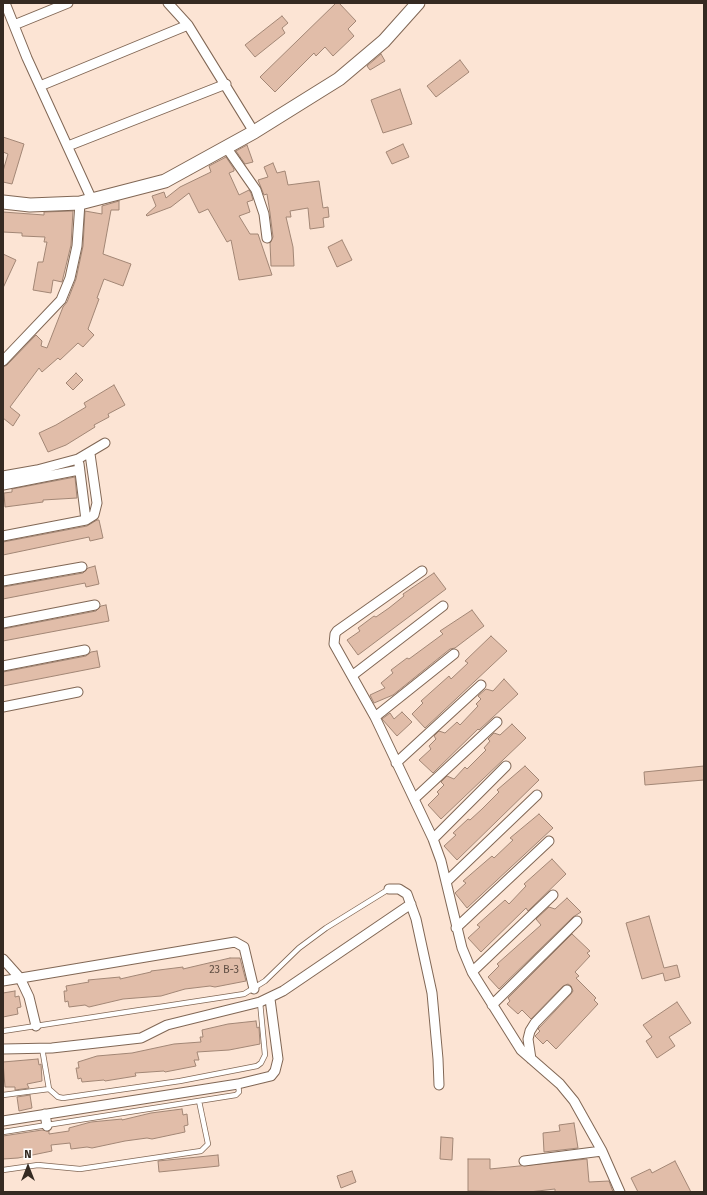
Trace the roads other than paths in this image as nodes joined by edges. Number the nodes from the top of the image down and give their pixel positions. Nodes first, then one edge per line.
1 (5, 3) edge
2 (68, 3) edge
3 (168, 3) edge
4 (418, 3) edge
5 (14, 25) junction
6 (188, 25) junction
7 (226, 84) junction
8 (40, 86) junction
9 (254, 132) junction
10 (68, 146) junction
11 (226, 146) junction
12 (3, 202) edge
13 (86, 202) junction
14 (267, 238) dead end
15 (3, 361) edge
16 (105, 443) dead end
17 (90, 454) junction
18 (78, 459) junction
19 (79, 470) junction
20 (3, 476) edge
21 (3, 485) edge
22 (86, 520) junction
23 (3, 536) edge
24 (82, 567) dead end
25 (422, 571) dead end
26 (3, 581) edge
27 (95, 605) dead end
28 (443, 606) dead end
29 (3, 623) edge
30 (84, 650) dead end
31 (454, 654) dead end
32 (3, 666) edge
33 (352, 675) junction
34 (481, 685) dead end
35 (78, 692) dead end
36 (3, 707) edge
37 (375, 717) junction
38 (497, 722) dead end
39 (396, 763) junction
40 (506, 766) dead end
41 (537, 795) dead end
42 (414, 798) junction
43 (433, 839) junction
44 (549, 841) dead end
45 (446, 882) junction
46 (389, 889) joint
47 (553, 895) dead end
48 (411, 904) junction
49 (577, 921) dead end
50 (456, 928) junction
51 (3, 959) edge
52 (472, 972) junction
53 (20, 978) junction
54 (3, 981) edge
55 (254, 989) junction
56 (567, 990) dead end
57 (270, 998) junction
58 (260, 1002) junction
59 (492, 1005) junction
60 (36, 1026) junction
61 (3, 1030) edge
62 (3, 1048) edge
63 (42, 1048) junction
64 (531, 1060) junction
65 (238, 1084) junction
66 (438, 1085) dead end
67 (49, 1089) junction
68 (3, 1096) edge
69 (199, 1101) junction
70 (45, 1114) junction
71 (3, 1121) edge
72 (46, 1126) junction
73 (3, 1132) edge
74 (602, 1151) junction
75 (524, 1161) dead end
76 (3, 1170) edge
77 (620, 1192) edge

1 - 5 street
2 - 5 street
3 - 6 street
4 - 9 street
5 - 8 street
6 - 7 street
6 - 8 street
7 - 9 street
7 - 10 street
8 - 10 street
9 - 11 street
10 - 13 street
11 - 13 street
11 - 14 street
12 - 13 street
13 - 15 street
16 - 17 street
17 - 18 street
17 - 22 street
18 - 19 street
18 - 20 street
19 - 21 street
19 - 22 street
22 - 23 street
24 - 26 street
25 - 33 street
27 - 29 street
28 - 33 street
30 - 32 street
31 - 37 street
33 - 37 street
34 - 39 street
35 - 36 street
37 - 39 street
38 - 42 street
39 - 42 street
40 - 43 street
41 - 45 street
42 - 43 street
43 - 45 street
44 - 50 street
45 - 50 street
46 - 48 street
46 - 55 lane
47 - 52 street
48 - 57 street
48 - 66 street
49 - 59 street
50 - 52 street
51 - 53 street
52 - 59 street
53 - 54 street
53 - 55 street
53 - 60 street
55 - 60 lane
56 - 64 street
57 - 58 street
57 - 65 street
58 - 63 street
58 - 67 lane
59 - 64 street
60 - 61 lane
62 - 63 street
63 - 67 lane
64 - 74 street
65 - 69 lane
65 - 70 street
67 - 68 lane
69 - 72 lane
69 - 76 lane
70 - 71 street
70 - 72 street
72 - 73 lane
74 - 75 street
74 - 77 street

